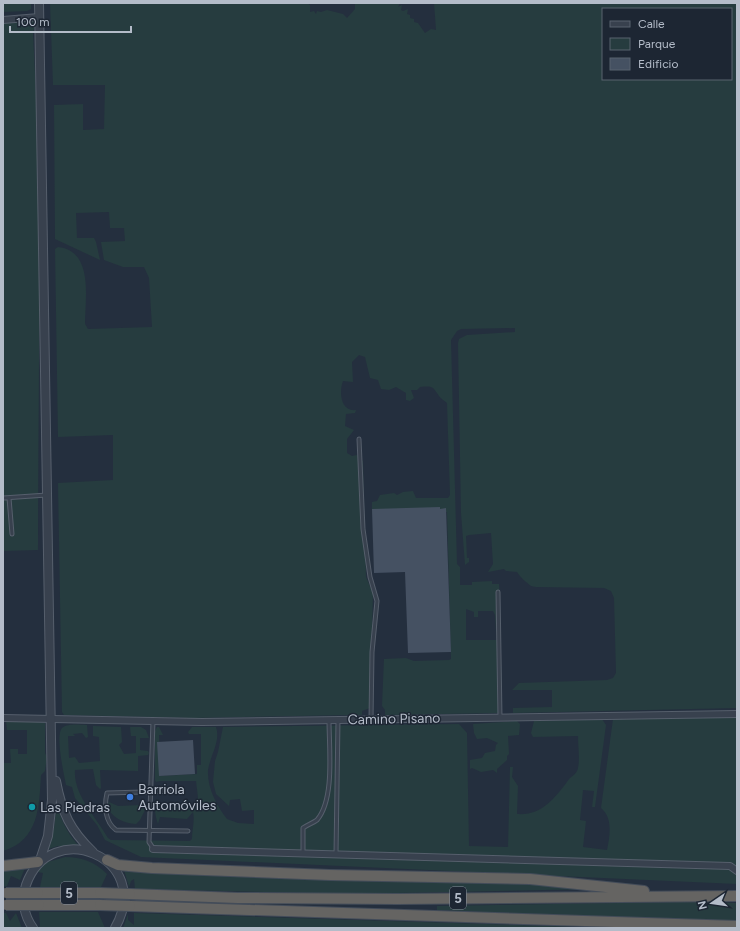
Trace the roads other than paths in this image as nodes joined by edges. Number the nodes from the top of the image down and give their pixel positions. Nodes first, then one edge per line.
1 (39, 3) edge
2 (39, 17) junction
3 (3, 20) edge
4 (359, 439) dead end
5 (48, 495) junction
6 (3, 498) edge
7 (10, 498) junction
8 (12, 534) dead end
9 (498, 592) dead end
10 (737, 714) edge
11 (3, 718) edge
12 (500, 718) junction
13 (51, 720) junction
14 (329, 720) junction
15 (338, 720) junction
16 (371, 720) junction
17 (153, 721) junction
18 (52, 761) junction
19 (180, 791) dead end
20 (151, 792) junction
21 (150, 831) junction
22 (188, 831) dead end
23 (153, 849) joint
24 (94, 853) junction
25 (303, 853) junction
26 (336, 854) junction
27 (107, 860) junction
28 (39, 861) junction
29 (3, 866) edge
30 (737, 871) edge
31 (5, 892) edge
32 (678, 895) junction
33 (737, 896) edge
34 (4, 905) edge
35 (737, 926) edge
36 (33, 928) edge
37 (115, 928) edge

1 - 2 street
2 - 3 street
2 - 5 street
4 - 16 lane
5 - 7 lane
5 - 13 street
6 - 7 lane
7 - 8 lane
9 - 12 lane
10 - 12 street, Camino Pisano
11 - 13 street, Camino Pisano
12 - 16 street, Camino Pisano
13 - 17 street, Camino Pisano
13 - 18 street
14 - 15 street, Camino Pisano
14 - 17 street, Camino Pisano
14 - 25 lane
15 - 16 street, Camino Pisano
15 - 26 lane
17 - 20 lane
18 - 24 street
18 - 28 street
19 - 20 lane
20 - 21 lane
20 - 21 lane
21 - 22 lane
21 - 23 lane
23 - 25 street
24 - 27 street
24 - 28 street
25 - 26 street
26 - 30 street
27 - 32 highway
27 - 37 street
28 - 29 highway
28 - 36 street
31 - 32 highway, 5, bridge
32 - 33 highway, 5
34 - 35 highway, 5, bridge

